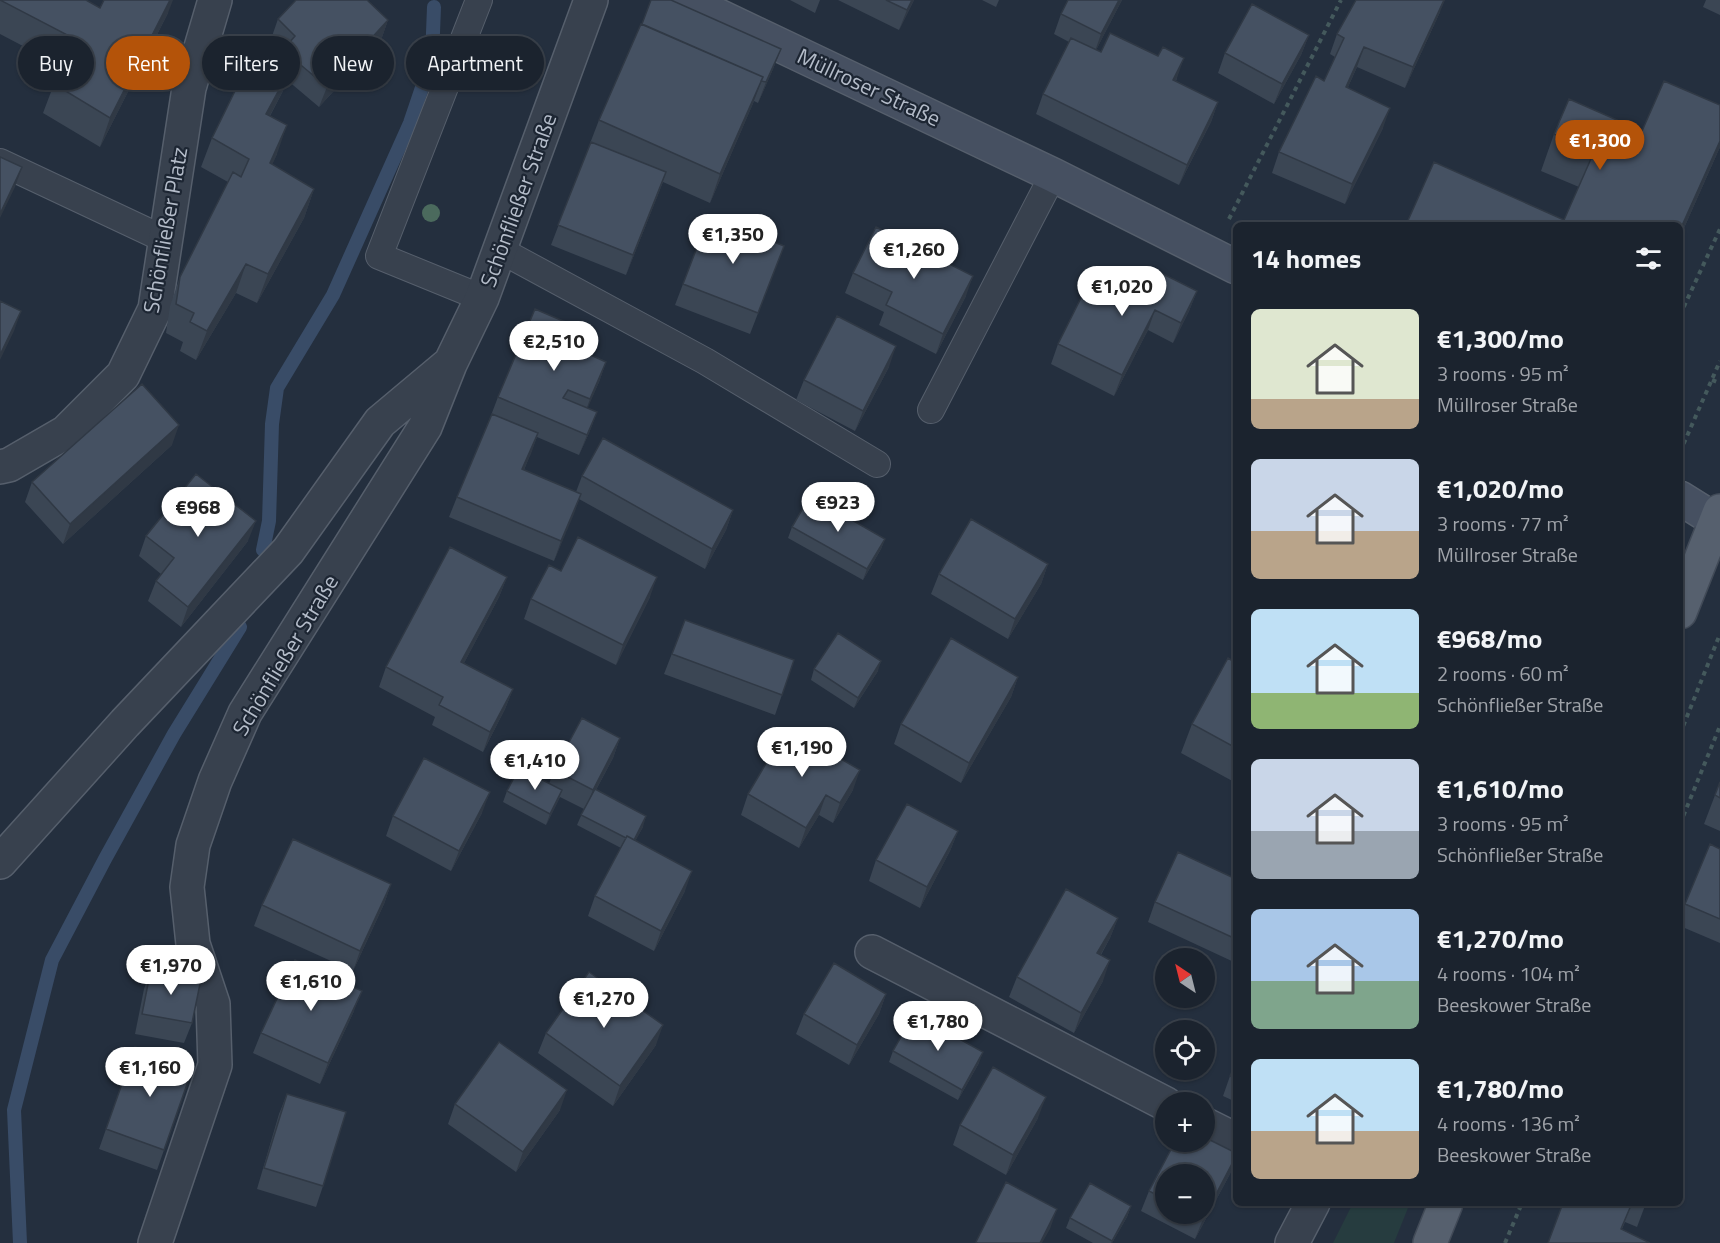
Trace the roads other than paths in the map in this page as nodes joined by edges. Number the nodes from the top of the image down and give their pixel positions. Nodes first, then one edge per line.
1 (215, 0) edge
2 (479, 0) edge
3 (591, 0) edge
4 (685, 0) edge
5 (0, 162) edge
6 (1053, 175) junction
7 (166, 240) junction
8 (500, 250) junction
9 (1233, 265) edge
10 (482, 298) junction
11 (450, 364) junction
12 (930, 410) dead end
13 (877, 464) dead end
14 (0, 467) edge
15 (1683, 500) edge
16 (1719, 518) edge
17 (1683, 605) edge
18 (0, 862) edge
19 (872, 952) dead end
20 (1155, 1098) edge
21 (1215, 1130) edge
22 (1233, 1138) edge
23 (1311, 1206) edge
24 (1445, 1206) edge
25 (155, 1243) edge
26 (1292, 1243) edge
27 (1430, 1243) edge

1 - 7 street, Schönfließer Platz
2 - 10 lane
3 - 8 street, Schönfließer Straße
4 - 6 main road, Müllroser Straße
5 - 7 lane
6 - 9 main road, Müllroser Straße
6 - 12 lane
7 - 14 street, Schönfließer Platz
8 - 10 street, Schönfließer Straße
8 - 13 lane
10 - 11 street, Schönfließer Straße
11 - 18 street, Schönfließer Straße
11 - 25 street, Schönfließer Straße
15 - 16 main road
16 - 17 main road
19 - 20 street
21 - 22 street
23 - 26 street
24 - 27 main road

